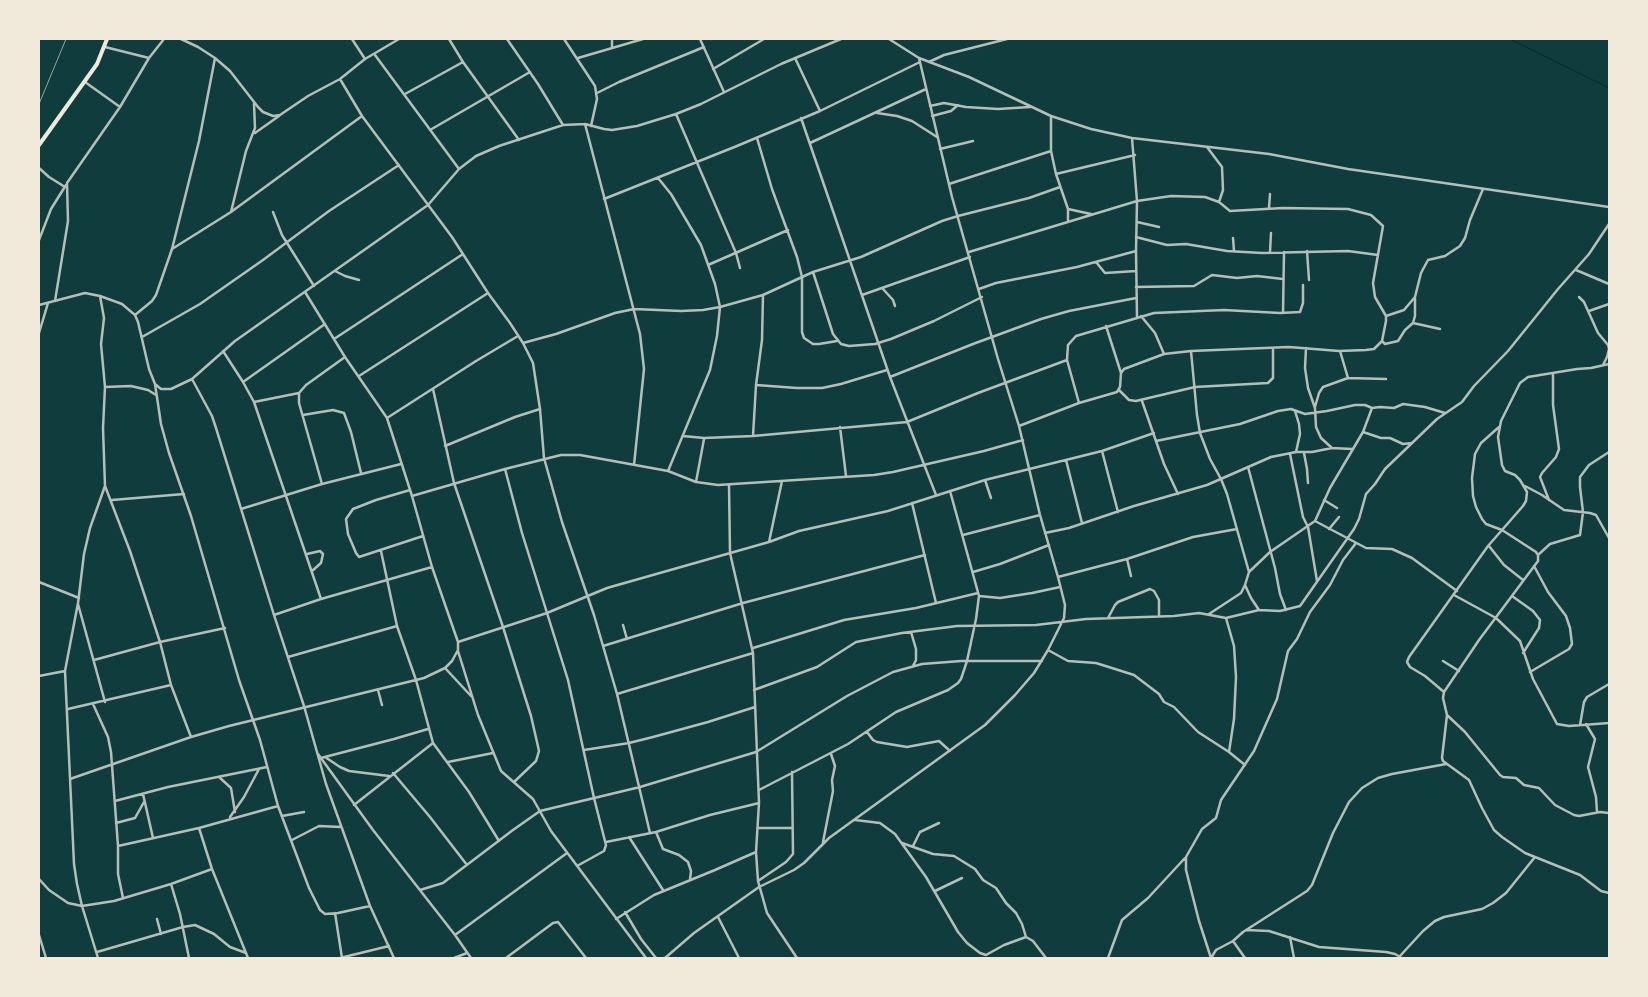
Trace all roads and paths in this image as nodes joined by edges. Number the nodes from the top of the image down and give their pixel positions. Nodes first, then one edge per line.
1 (107, 39) edge
2 (164, 39) edge
3 (181, 39) edge
4 (352, 39) edge
5 (399, 39) edge
6 (449, 39) edge
7 (507, 39) edge
8 (564, 39) edge
9 (612, 39) edge
10 (643, 39) edge
11 (700, 39) edge
12 (751, 39) edge
13 (764, 39) edge
14 (841, 39) edge
15 (889, 39) edge
16 (1007, 39) edge
17 (754, 45) junction
18 (105, 47) junction
19 (612, 47) junction
20 (704, 47) junction
21 (375, 55) junction
22 (149, 58) junction
23 (216, 58) junction
24 (577, 58) junction
25 (795, 58) junction
26 (919, 58) junction
27 (366, 59) junction
28 (463, 62) junction
29 (920, 62) junction
30 (929, 62) junction
31 (713, 69) junction
32 (530, 72) junction
33 (340, 79) junction
34 (85, 82) junction
35 (926, 89) junction
36 (724, 92) junction
37 (597, 93) junction
38 (405, 95) junction
39 (487, 97) junction
40 (254, 102) junction
41 (958, 105) junction
42 (930, 106) junction
43 (120, 107) junction
44 (1032, 107) junction
45 (820, 111) junction
46 (875, 113) junction
47 (676, 114) junction
48 (280, 116) junction
49 (362, 116) junction
50 (932, 116) junction
51 (1051, 116) junction
52 (801, 118) junction
53 (585, 124) junction
54 (563, 125) junction
55 (592, 126) junction
56 (430, 130) junction
57 (254, 133) junction
58 (757, 137) junction
59 (937, 137) junction
60 (1132, 138) junction
61 (518, 140) junction
62 (973, 140) dead end
63 (810, 143) junction
64 (39, 145) edge
65 (1207, 147) junction
66 (940, 149) junction
67 (1051, 151) junction
68 (1135, 155) junction
69 (697, 162) junction
70 (399, 165) junction
71 (39, 168) edge
72 (459, 169) junction
73 (1056, 174) junction
74 (658, 178) junction
75 (949, 184) junction
76 (66, 185) junction
77 (1060, 186) junction
78 (1483, 189) junction
79 (1270, 194) dead end
80 (604, 199) junction
81 (1138, 201) junction
82 (1219, 202) junction
83 (428, 205) junction
84 (1609, 207) edge
85 (1068, 208) junction
86 (1269, 208) junction
87 (231, 212) junction
88 (273, 212) dead end
89 (1093, 215) junction
90 (958, 216) junction
91 (1068, 220) junction
92 (1137, 222) junction
93 (1609, 224) edge
94 (1159, 227) dead end
95 (788, 230) junction
96 (1271, 234) dead end
97 (1136, 237) junction
98 (1233, 238) dead end
99 (39, 240) edge
100 (287, 243) junction
101 (172, 249) junction
102 (1234, 251) junction
103 (1307, 251) junction
104 (968, 252) junction
105 (1136, 252) junction
106 (1270, 252) junction
107 (1284, 252) junction
108 (736, 253) junction
109 (463, 254) junction
110 (1378, 255) junction
111 (970, 257) junction
112 (850, 261) junction
113 (1096, 262) junction
114 (708, 266) junction
115 (740, 268) dead end
116 (335, 270) junction
117 (1576, 270) junction
118 (1136, 271) junction
119 (813, 272) junction
120 (802, 277) junction
121 (1283, 279) junction
122 (359, 280) dead end
123 (1308, 280) dead end
124 (1609, 284) edge
125 (1303, 285) dead end
126 (314, 286) junction
127 (1136, 286) junction
128 (883, 289) junction
129 (979, 289) junction
130 (305, 292) junction
131 (488, 293) junction
132 (763, 295) junction
133 (862, 295) junction
134 (100, 296) junction
135 (982, 297) junction
136 (1415, 297) junction
137 (1579, 297) dead end
138 (1136, 298) junction
139 (55, 301) junction
140 (48, 303) junction
141 (1609, 304) edge
142 (39, 305) edge
143 (895, 306) dead end
144 (720, 307) junction
145 (634, 309) junction
146 (1589, 311) junction
147 (1282, 313) junction
148 (135, 315) junction
149 (1142, 316) junction
150 (1386, 316) junction
151 (1137, 317) junction
152 (1412, 323) junction
153 (325, 324) junction
154 (1106, 326) junction
155 (1440, 329) dead end
156 (39, 333) edge
157 (518, 336) junction
158 (142, 337) junction
159 (992, 337) junction
160 (334, 339) junction
161 (837, 341) junction
162 (1382, 341) junction
163 (523, 343) junction
164 (879, 343) junction
165 (1273, 348) junction
166 (1306, 348) junction
167 (223, 351) junction
168 (1191, 351) junction
169 (1339, 351) junction
170 (1164, 354) junction
171 (345, 356) junction
172 (1067, 360) junction
173 (1609, 364) edge
174 (1603, 365) junction
175 (888, 370) junction
176 (1121, 373) junction
177 (1553, 374) junction
178 (359, 376) junction
179 (890, 377) junction
180 (1348, 378) junction
181 (192, 379) junction
182 (1386, 379) dead end
183 (243, 382) junction
184 (1005, 382) junction
185 (155, 384) junction
186 (756, 385) junction
187 (105, 387) junction
188 (433, 388) junction
189 (1196, 388) junction
190 (1120, 390) junction
191 (299, 393) junction
192 (156, 395) junction
193 (1142, 401) junction
194 (254, 402) junction
195 (1079, 403) junction
196 (1372, 408) junction
197 (540, 409) junction
198 (1315, 410) junction
199 (1295, 411) junction
200 (1445, 412) junction
201 (302, 415) junction
202 (387, 418) junction
203 (907, 422) junction
204 (1019, 426) junction
205 (1500, 426) junction
206 (840, 427) junction
207 (1364, 432) junction
208 (1154, 433) junction
209 (1200, 433) junction
210 (683, 436) junction
211 (753, 436) junction
212 (704, 438) junction
213 (1022, 440) junction
214 (1156, 441) junction
215 (1412, 443) junction
216 (445, 446) junction
217 (1332, 448) junction
218 (1353, 449) junction
219 (1102, 450) junction
220 (1296, 452) junction
221 (1609, 452) edge
222 (1304, 453) junction
223 (1290, 454) junction
224 (544, 458) junction
225 (1066, 460) junction
226 (401, 464) junction
227 (634, 465) junction
228 (926, 465) junction
229 (1248, 467) junction
230 (1029, 468) junction
231 (505, 469) junction
232 (668, 471) junction
233 (361, 473) junction
234 (846, 476) junction
235 (1221, 479) junction
236 (984, 480) junction
237 (782, 481) junction
238 (696, 482) junction
239 (322, 484) junction
240 (454, 484) junction
241 (1308, 484) dead end
242 (729, 485) junction
243 (1523, 485) junction
244 (105, 486) junction
245 (410, 490) junction
246 (950, 491) junction
247 (184, 494) junction
248 (1178, 494) junction
249 (285, 495) junction
250 (412, 496) junction
251 (936, 496) junction
252 (991, 498) dead end
253 (112, 500) junction
254 (1324, 500) junction
255 (1550, 500) junction
256 (912, 503) junction
257 (1337, 508) dead end
258 (242, 509) junction
259 (1118, 512) junction
260 (1583, 512) junction
261 (1040, 515) junction
262 (1339, 517) dead end
263 (1315, 521) junction
264 (1082, 524) junction
265 (1308, 527) junction
266 (1237, 529) junction
267 (1329, 529) junction
268 (1502, 530) junction
269 (1046, 534) junction
270 (963, 535) junction
271 (423, 536) junction
272 (1609, 538) edge
273 (1347, 539) junction
274 (769, 542) junction
275 (1356, 543) junction
276 (1049, 544) junction
277 (1488, 546) junction
278 (381, 550) junction
279 (1270, 552) junction
280 (730, 553) junction
281 (307, 554) junction
282 (925, 555) junction
283 (1538, 555) junction
284 (1127, 559) junction
285 (1534, 566) junction
286 (432, 567) junction
287 (312, 571) junction
288 (973, 572) junction
289 (1249, 572) junction
290 (1131, 576) dead end
291 (1058, 577) junction
292 (1523, 580) junction
293 (387, 581) junction
294 (1317, 581) junction
295 (39, 582) edge
296 (1245, 585) junction
297 (1060, 587) junction
298 (1457, 591) junction
299 (979, 594) junction
300 (1454, 596) junction
301 (1512, 596) junction
302 (586, 597) junction
303 (79, 598) junction
304 (321, 599) junction
305 (78, 603) junction
306 (743, 603) junction
307 (936, 603) junction
308 (1259, 610) junction
309 (1286, 610) junction
310 (547, 613) junction
311 (1209, 614) junction
312 (274, 615) junction
313 (1159, 616) junction
314 (1108, 618) junction
315 (1226, 618) junction
316 (1496, 618) junction
317 (1062, 623) junction
318 (623, 625) dead end
319 (397, 626) junction
320 (503, 627) junction
321 (974, 627) junction
322 (225, 628) junction
323 (911, 632) junction
324 (627, 639) junction
325 (160, 642) junction
326 (458, 642) junction
327 (603, 646) junction
328 (753, 648) junction
329 (458, 650) junction
330 (1048, 650) junction
331 (753, 653) junction
332 (1523, 653) junction
333 (288, 657) junction
334 (94, 660) junction
335 (967, 660) junction
336 (1042, 661) junction
337 (1442, 661) dead end
338 (913, 666) junction
339 (445, 668) junction
340 (65, 671) junction
341 (1458, 671) junction
342 (1530, 672) junction
343 (39, 676) edge
344 (416, 680) junction
345 (1609, 684) edge
346 (171, 685) junction
347 (378, 690) junction
348 (754, 690) junction
349 (1444, 692) junction
350 (617, 694) junction
351 (472, 697) junction
352 (105, 702) junction
353 (93, 704) junction
354 (382, 705) dead end
355 (304, 706) junction
356 (755, 706) junction
357 (68, 709) junction
358 (1447, 715) junction
359 (252, 720) junction
360 (1609, 723) edge
361 (1586, 724) junction
362 (1580, 725) junction
363 (428, 729) junction
364 (867, 731) junction
365 (191, 737) junction
366 (432, 743) junction
367 (629, 743) junction
368 (584, 750) junction
369 (950, 751) junction
370 (756, 752) junction
371 (1228, 752) junction
372 (317, 753) junction
373 (493, 753) junction
374 (831, 754) junction
375 (326, 757) junction
376 (321, 758) junction
377 (448, 762) junction
378 (112, 764) junction
379 (1447, 764) junction
380 (1244, 765) junction
381 (267, 767) junction
382 (259, 769) junction
383 (792, 772) junction
384 (392, 773) junction
385 (389, 776) junction
386 (219, 778) junction
387 (70, 779) junction
388 (514, 782) junction
389 (640, 787) junction
390 (758, 790) junction
391 (142, 794) junction
392 (594, 798) junction
393 (116, 801) junction
394 (144, 802) junction
395 (759, 803) junction
396 (354, 805) junction
397 (278, 806) junction
398 (540, 811) junction
399 (235, 812) junction
400 (304, 812) dead end
401 (1596, 812) junction
402 (1609, 813) edge
403 (282, 816) junction
404 (229, 819) junction
405 (854, 820) junction
406 (116, 823) junction
407 (938, 823) dead end
408 (341, 827) junction
409 (199, 828) junction
410 (758, 828) junction
411 (792, 828) junction
412 (656, 832) junction
413 (650, 833) junction
414 (629, 837) junction
415 (153, 838) junction
416 (292, 840) junction
417 (499, 841) junction
418 (605, 842) junction
419 (823, 843) junction
420 (901, 843) junction
421 (118, 846) junction
422 (913, 846) junction
423 (756, 852) junction
424 (567, 853) junction
425 (1186, 857) junction
426 (1536, 857) junction
427 (467, 866) junction
428 (577, 866) junction
429 (212, 869) junction
430 (962, 878) dead end
431 (39, 879) edge
432 (690, 880) junction
433 (758, 880) junction
434 (171, 884) junction
435 (760, 887) junction
436 (420, 890) junction
437 (664, 890) junction
438 (935, 891) junction
439 (1609, 893) edge
440 (123, 898) junction
441 (82, 906) junction
442 (370, 906) junction
443 (625, 912) junction
444 (335, 913) junction
445 (718, 917) junction
446 (157, 919) dead end
447 (616, 919) junction
448 (183, 927) junction
449 (1246, 930) junction
450 (161, 934) junction
451 (39, 935) edge
452 (455, 935) junction
453 (1290, 936) junction
454 (1026, 938) junction
455 (1233, 941) junction
456 (389, 946) junction
457 (96, 952) junction
458 (246, 953) junction
459 (467, 953) junction
460 (1214, 954) junction
461 (354, 955) junction
462 (1401, 957) edge
463 (46, 958) edge
464 (98, 958) edge
465 (189, 958) edge
466 (248, 958) edge
467 (341, 958) edge
468 (356, 958) edge
469 (394, 958) edge
470 (454, 958) edge
471 (471, 958) edge
472 (506, 958) edge
473 (586, 958) edge
474 (646, 958) edge
475 (656, 958) edge
476 (665, 958) edge
477 (739, 958) edge
478 (797, 958) edge
479 (1046, 958) edge
480 (1108, 958) edge
481 (1210, 958) edge
482 (1216, 958) edge
483 (1245, 958) edge
484 (1294, 958) edge

1 - 18 highway
2 - 22 street
3 - 23 street
4 - 27 street
5 - 21 street
6 - 28 street
7 - 32 street
8 - 24 street
9 - 19 street
10 - 19 street
11 - 20 street
12 - 17 street
13 - 17 street
14 - 25 street
15 - 26 street
16 - 30 street
17 - 31 street
18 - 22 street
18 - 34 highway
19 - 24 street
20 - 31 street
20 - 37 street
21 - 27 street
21 - 38 street
22 - 43 street
23 - 40 street
23 - 101 street
24 - 37 street
25 - 36 street
25 - 45 street
26 - 29 street
26 - 30 street
27 - 33 street
28 - 38 street
28 - 39 street
29 - 35 street
29 - 45 street
30 - 44 street
31 - 36 street
32 - 39 street
32 - 54 street
33 - 48 street
33 - 49 street
34 - 43 street
34 - 64 highway
35 - 42 street
35 - 46 street
36 - 47 street
37 - 55 street
38 - 56 street
39 - 56 street
39 - 61 street
40 - 48 street
40 - 57 street
41 - 42 street
41 - 44 street
41 - 50 street
42 - 50 street
43 - 76 street
44 - 51 street
45 - 52 street
46 - 59 street
46 - 63 street
47 - 55 street
47 - 69 street
48 - 57 street
49 - 70 street
49 - 87 street
50 - 59 street
51 - 60 street
51 - 67 street
52 - 58 street
52 - 63 street
53 - 54 street
53 - 55 street
53 - 80 street
54 - 61 street
56 - 72 street
57 - 87 street
58 - 69 street
58 - 95 street
59 - 66 street
60 - 65 street
60 - 68 street
61 - 72 street
62 - 66 street
63 - 112 street
65 - 78 street
65 - 82 street
66 - 75 street
67 - 73 street
67 - 75 street
68 - 73 street
68 - 81 street
69 - 74 street
69 - 108 street
70 - 83 street
70 - 100 street
71 - 76 street
72 - 83 street
73 - 77 street
74 - 80 street
74 - 114 street
75 - 90 street
76 - 99 street
76 - 139 street
77 - 85 street
77 - 90 street
78 - 84 street
78 - 136 street
79 - 86 street
80 - 145 street
81 - 82 street
81 - 89 street
81 - 92 street
82 - 86 street
83 - 109 street
83 - 116 street
85 - 89 street
85 - 91 street
86 - 110 street
87 - 101 street
88 - 100 street
89 - 91 street
90 - 104 street
90 - 112 street
91 - 104 street
92 - 94 street
92 - 97 street
93 - 117 street
95 - 108 street
95 - 120 street
96 - 106 street
97 - 102 street
97 - 105 street
98 - 102 street
100 - 126 street
100 - 158 street
101 - 148 street
102 - 106 street
103 - 107 street
103 - 110 street
103 - 123 street
104 - 111 street
105 - 113 street
105 - 118 street
106 - 107 street
107 - 121 street
108 - 114 street
108 - 115 street
109 - 131 street
109 - 160 street
110 - 150 street
111 - 128 street
111 - 129 street
112 - 119 street
112 - 133 street
113 - 118 street
113 - 129 street
114 - 144 street
116 - 122 street
116 - 126 street
117 - 124 street
117 - 200 street
118 - 127 street
119 - 120 street
119 - 161 street
120 - 132 street
120 - 161 street
121 - 127 street
121 - 147 street
125 - 147 street
126 - 130 street
127 - 138 street
128 - 133 street
128 - 143 street
129 - 135 street
130 - 153 street
130 - 167 street
131 - 157 street
131 - 178 street
132 - 144 street
132 - 186 street
133 - 164 street
134 - 139 street
134 - 148 street
134 - 187 street
135 - 159 street
135 - 164 street
136 - 150 street
136 - 152 street
137 - 146 street
138 - 151 street
138 - 159 street
139 - 140 street
140 - 142 street
140 - 156 street
141 - 146 street
144 - 145 street
144 - 210 street
145 - 163 street
145 - 227 street
146 - 174 street
147 - 149 street
148 - 158 street
149 - 151 street
149 - 170 street
150 - 162 street
151 - 154 street
152 - 155 street
152 - 162 street
153 - 160 street
153 - 183 street
154 - 172 street
154 - 176 street
157 - 163 street
157 - 188 street
158 - 185 street
159 - 179 street
159 - 184 street
160 - 171 street
161 - 164 street
162 - 169 street
163 - 197 street
164 - 175 street
165 - 166 street
165 - 168 street
165 - 189 street
166 - 169 street
166 - 198 street
167 - 181 street
167 - 183 street
168 - 170 street
168 - 189 street
169 - 180 street
170 - 176 street
171 - 178 street
171 - 191 street
172 - 184 street
172 - 195 street
173 - 174 street
174 - 177 street
175 - 179 street
175 - 186 street
176 - 190 street
177 - 205 street
177 - 255 street
178 - 202 street
179 - 203 street
180 - 182 street
180 - 198 street
181 - 185 street
181 - 258 street
183 - 194 street
184 - 203 street
184 - 204 street
185 - 192 street
186 - 211 street
187 - 192 street
187 - 244 street
188 - 202 street
188 - 216 street
189 - 193 street
189 - 209 street
190 - 193 street
190 - 195 street
191 - 194 street
191 - 201 street
192 - 247 street
193 - 208 street
194 - 249 street
195 - 204 street
196 - 198 street
196 - 200 street
196 - 207 street
197 - 216 street
197 - 224 street
198 - 199 street
198 - 217 street
199 - 209 street
199 - 220 street
200 - 215 street
201 - 233 street
201 - 239 street
202 - 226 street
203 - 206 street
203 - 228 street
204 - 213 street
205 - 243 street
205 - 268 street
206 - 211 street
206 - 234 street
207 - 215 street
207 - 218 street
208 - 214 street
208 - 219 street
209 - 214 street
209 - 235 street
210 - 212 street
210 - 232 street
211 - 212 street
212 - 238 street
213 - 228 street
213 - 230 street
214 - 248 street
215 - 273 street
216 - 240 street
217 - 218 street
217 - 222 street
218 - 254 street
219 - 225 street
219 - 259 street
220 - 222 street
220 - 223 street
221 - 260 street
222 - 241 street
223 - 229 street
223 - 265 street
224 - 227 street
224 - 231 street
224 - 302 street
225 - 230 street
225 - 264 street
226 - 233 street
226 - 245 street
227 - 232 street
228 - 234 street
228 - 251 street
229 - 235 street
229 - 279 street
230 - 236 street
230 - 261 street
231 - 240 street
231 - 310 street
232 - 238 street
233 - 239 street
234 - 237 street
235 - 248 street
235 - 266 street
236 - 246 street
236 - 252 street
237 - 242 street
237 - 274 street
238 - 242 street
239 - 249 street
240 - 250 street
240 - 320 street
242 - 280 street
243 - 255 street
243 - 268 street
244 - 253 street
244 - 303 street
245 - 250 street
245 - 278 street
246 - 251 street
246 - 270 street
247 - 253 street
247 - 322 street
248 - 259 street
249 - 258 street
249 - 281 street
250 - 271 street
251 - 256 street
253 - 325 street
254 - 257 street
254 - 263 street
255 - 260 street
256 - 274 street
256 - 282 street
258 - 312 street
259 - 264 street
260 - 272 street
260 - 283 street
261 - 269 street
261 - 270 street
262 - 267 street
263 - 265 street
263 - 267 street
264 - 269 street
265 - 279 street
265 - 294 street
266 - 284 street
266 - 289 street
267 - 273 street
268 - 277 street
268 - 283 street
269 - 276 street
270 - 288 street
271 - 278 street
271 - 286 street
273 - 275 street
273 - 294 street
274 - 280 street
275 - 298 street
275 - 380 street
276 - 288 street
276 - 291 street
277 - 292 street
277 - 298 street
278 - 293 street
279 - 289 street
279 - 309 street
280 - 302 street
280 - 306 street
281 - 287 street
281 - 287 street
282 - 306 street
282 - 307 street
283 - 285 street
284 - 290 street
284 - 291 street
285 - 292 street
285 - 342 street
286 - 293 street
286 - 326 street
287 - 304 street
288 - 299 street
289 - 296 street
291 - 297 street
292 - 301 street
293 - 304 street
293 - 319 street
294 - 309 street
295 - 303 street
296 - 308 street
296 - 311 street
297 - 299 street
297 - 317 street
298 - 300 street
299 - 307 street
299 - 321 street
300 - 316 street
300 - 349 street
301 - 316 street
301 - 332 street
302 - 310 street
302 - 327 street
303 - 305 street
304 - 312 street
305 - 334 street
305 - 340 street
306 - 324 street
306 - 328 street
307 - 328 street
308 - 309 street
308 - 315 street
310 - 320 street
310 - 368 street
311 - 313 street
311 - 315 street
312 - 333 street
313 - 314 street
313 - 314 street
314 - 317 street
315 - 371 street
316 - 332 street
316 - 341 street
317 - 321 street
317 - 330 street
318 - 324 street
319 - 333 street
319 - 344 street
320 - 326 street
320 - 388 street
321 - 323 street
321 - 335 street
322 - 325 street
322 - 359 street
323 - 338 street
323 - 348 street
324 - 327 street
325 - 334 street
325 - 346 street
326 - 329 street
327 - 350 street
328 - 331 street
329 - 339 street
329 - 351 street
330 - 336 street
330 - 371 street
331 - 348 street
331 - 350 street
332 - 342 street
333 - 355 street
334 - 352 street
335 - 336 street
335 - 338 street
335 - 364 street
336 - 369 street
337 - 341 street
338 - 370 street
339 - 344 street
339 - 351 street
340 - 343 street
340 - 357 street
341 - 349 street
342 - 362 street
344 - 347 street
344 - 363 street
345 - 362 street
346 - 352 street
346 - 365 street
347 - 354 street
347 - 355 street
348 - 356 street
349 - 358 street
350 - 367 street
351 - 373 street
352 - 353 street
353 - 357 street
353 - 378 street
355 - 359 street
355 - 372 street
356 - 367 street
356 - 370 street
357 - 387 street
358 - 379 street
358 - 401 street
359 - 365 street
359 - 381 street
360 - 361 street
361 - 362 street
361 - 401 street
363 - 366 street
363 - 375 street
364 - 369 street
364 - 374 street
365 - 378 street
366 - 377 street
366 - 384 street
367 - 368 street
367 - 389 street
368 - 392 street
369 - 405 street
370 - 389 street
370 - 390 street
371 - 380 street
372 - 376 street
372 - 408 street
373 - 377 street
373 - 388 street
374 - 383 street
374 - 419 street
375 - 376 street
375 - 385 street
376 - 396 street
377 - 417 street
378 - 387 street
378 - 393 street
379 - 426 street
379 - 449 street
380 - 425 street
381 - 382 street
381 - 397 street
382 - 386 street
382 - 399 street
383 - 390 street
383 - 411 street
384 - 385 street
384 - 427 street
385 - 396 street
386 - 391 street
386 - 399 street
387 - 441 street
388 - 398 street
389 - 392 street
389 - 413 street
390 - 395 street
391 - 393 street
391 - 394 street
392 - 398 street
392 - 418 street
393 - 406 street
394 - 406 street
394 - 415 street
395 - 410 street
395 - 412 street
396 - 436 street
397 - 403 street
397 - 404 street
398 - 417 street
398 - 424 street
399 - 404 street
400 - 403 street
401 - 402 street
403 - 416 street
404 - 409 street
405 - 419 street
405 - 420 street
406 - 421 street
407 - 422 street
408 - 416 street
408 - 442 street
409 - 415 street
409 - 429 street
410 - 411 street
410 - 423 street
411 - 433 street
412 - 413 street
412 - 432 street
413 - 414 street
414 - 418 street
414 - 437 street
415 - 421 street
416 - 444 street
417 - 427 street
418 - 428 street
419 - 435 street
420 - 422 street
420 - 438 street
421 - 440 street
422 - 454 street
423 - 432 street
423 - 433 street
424 - 428 street
424 - 452 street
425 - 480 street
425 - 481 street
426 - 439 street
426 - 462 street
427 - 436 street
428 - 447 street
429 - 434 street
429 - 458 street
430 - 438 street
431 - 441 street
432 - 437 street
433 - 435 street
434 - 440 street
434 - 448 street
435 - 445 street
435 - 478 street
436 - 452 street
437 - 443 street
438 - 454 street
440 - 441 street
441 - 457 street
442 - 444 street
442 - 456 street
443 - 447 street
443 - 475 street
444 - 467 street
445 - 476 street
445 - 477 street
446 - 450 street
447 - 474 street
448 - 450 street
448 - 458 street
448 - 465 street
449 - 453 street
449 - 455 street
450 - 457 street
451 - 463 street
452 - 459 street
453 - 462 street
453 - 484 street
454 - 479 street
455 - 460 street
455 - 483 street
456 - 461 street
456 - 469 street
457 - 464 street
458 - 466 street
459 - 470 street
459 - 471 street
460 - 481 street
460 - 482 street
461 - 467 street
461 - 468 street
472 - 473 street

